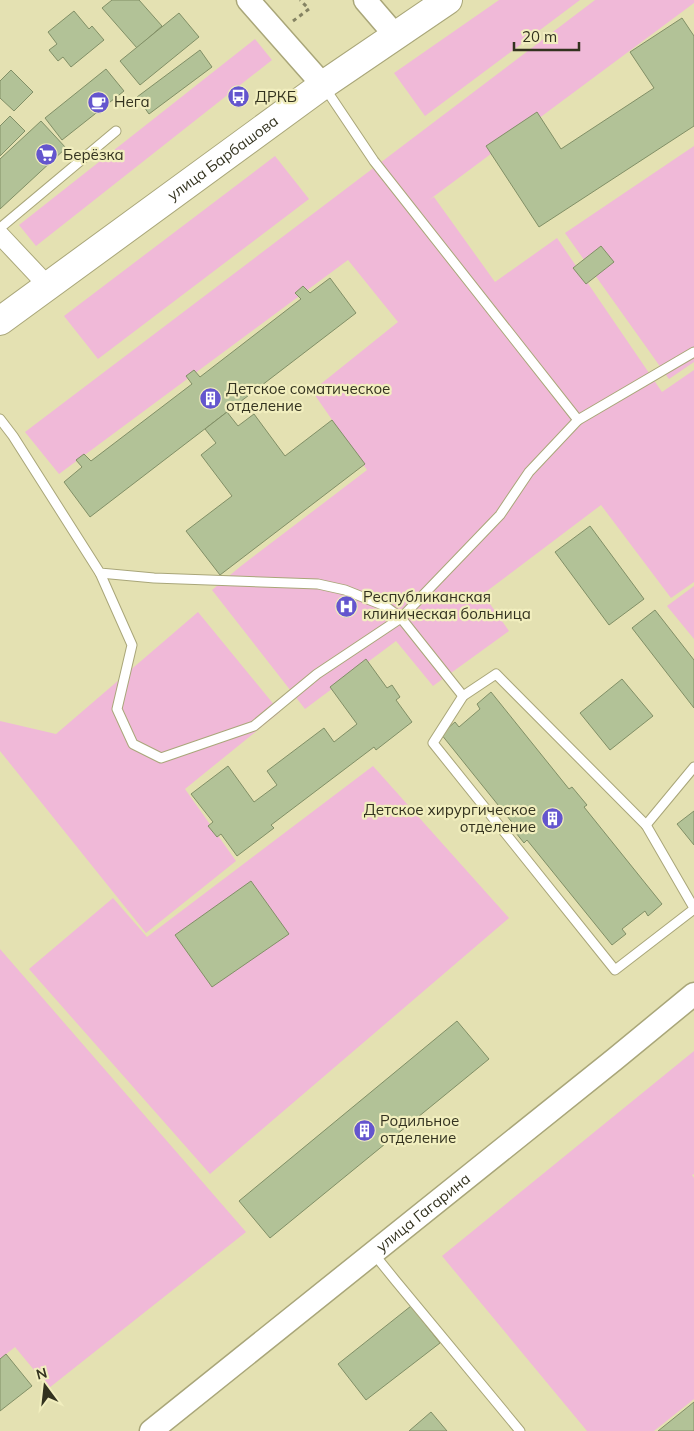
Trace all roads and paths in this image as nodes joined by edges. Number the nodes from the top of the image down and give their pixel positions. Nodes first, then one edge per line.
1 (248, 0) edge
2 (300, 0) edge
3 (365, 0) edge
4 (448, 0) edge
5 (309, 9) dead end
6 (395, 35) junction
7 (323, 85) junction
8 (116, 131) dead end
9 (0, 228) edge
10 (0, 235) edge
11 (47, 285) junction
12 (0, 320) edge
13 (694, 352) edge
14 (0, 419) edge
15 (578, 420) junction
16 (100, 573) junction
17 (401, 618) junction
18 (463, 696) junction
19 (694, 767) edge
20 (646, 825) junction
21 (694, 909) edge
22 (694, 994) edge
23 (374, 1252) junction
24 (152, 1431) edge
25 (520, 1431) edge

1 - 7 street
2 - 5 path
3 - 6 street
4 - 6 main road, улица Барбашова
6 - 7 main road, улица Барбашова
7 - 11 main road, улица Барбашова
7 - 15 lane
8 - 9 lane
10 - 11 street
11 - 12 main road, улица Барбашова
13 - 15 lane
14 - 16 lane
15 - 17 lane
16 - 17 lane
16 - 17 lane
17 - 18 lane
18 - 20 lane
18 - 21 lane
19 - 20 lane
20 - 21 lane
22 - 23 street, улица Гагарина
23 - 24 street, улица Гагарина
23 - 25 lane

